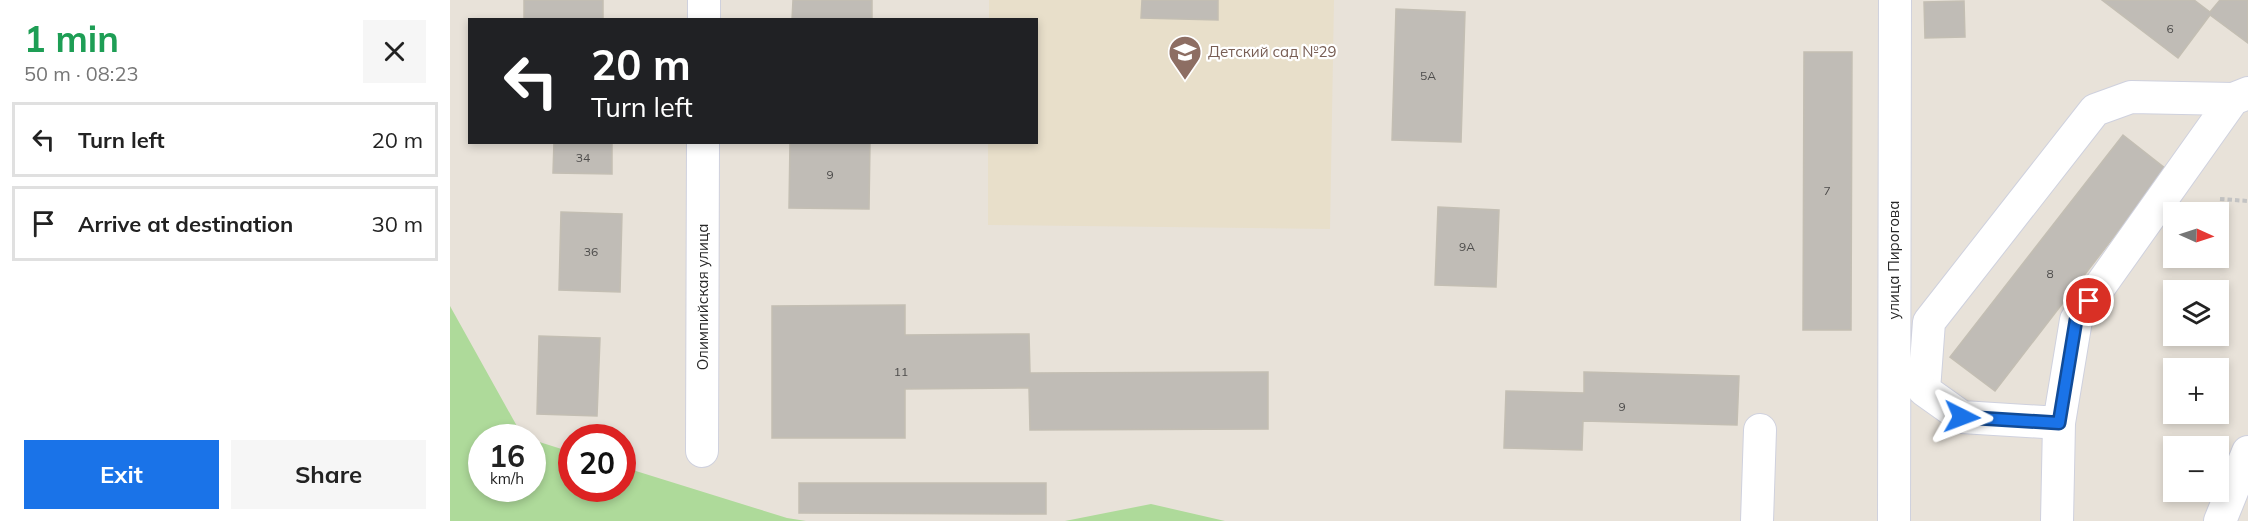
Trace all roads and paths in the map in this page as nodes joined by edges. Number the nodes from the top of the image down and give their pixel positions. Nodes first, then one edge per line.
1 (704, 0) edge
2 (1895, 0) edge
3 (704, 18) edge
4 (2240, 96) edge
5 (703, 144) edge
6 (2220, 199) dead end
7 (2248, 201) edge
8 (2059, 423) junction
9 (1760, 430) dead end
10 (702, 451) dead end
11 (2248, 452) edge
12 (1757, 521) edge
13 (1894, 521) edge
14 (2057, 521) edge
15 (2220, 521) edge

1 - 3 street
2 - 13 street, улица Пирогова
4 - 8 street
4 - 8 street
5 - 10 street, Олимпийская улица
6 - 7 path
8 - 14 street
9 - 12 street
11 - 15 street

